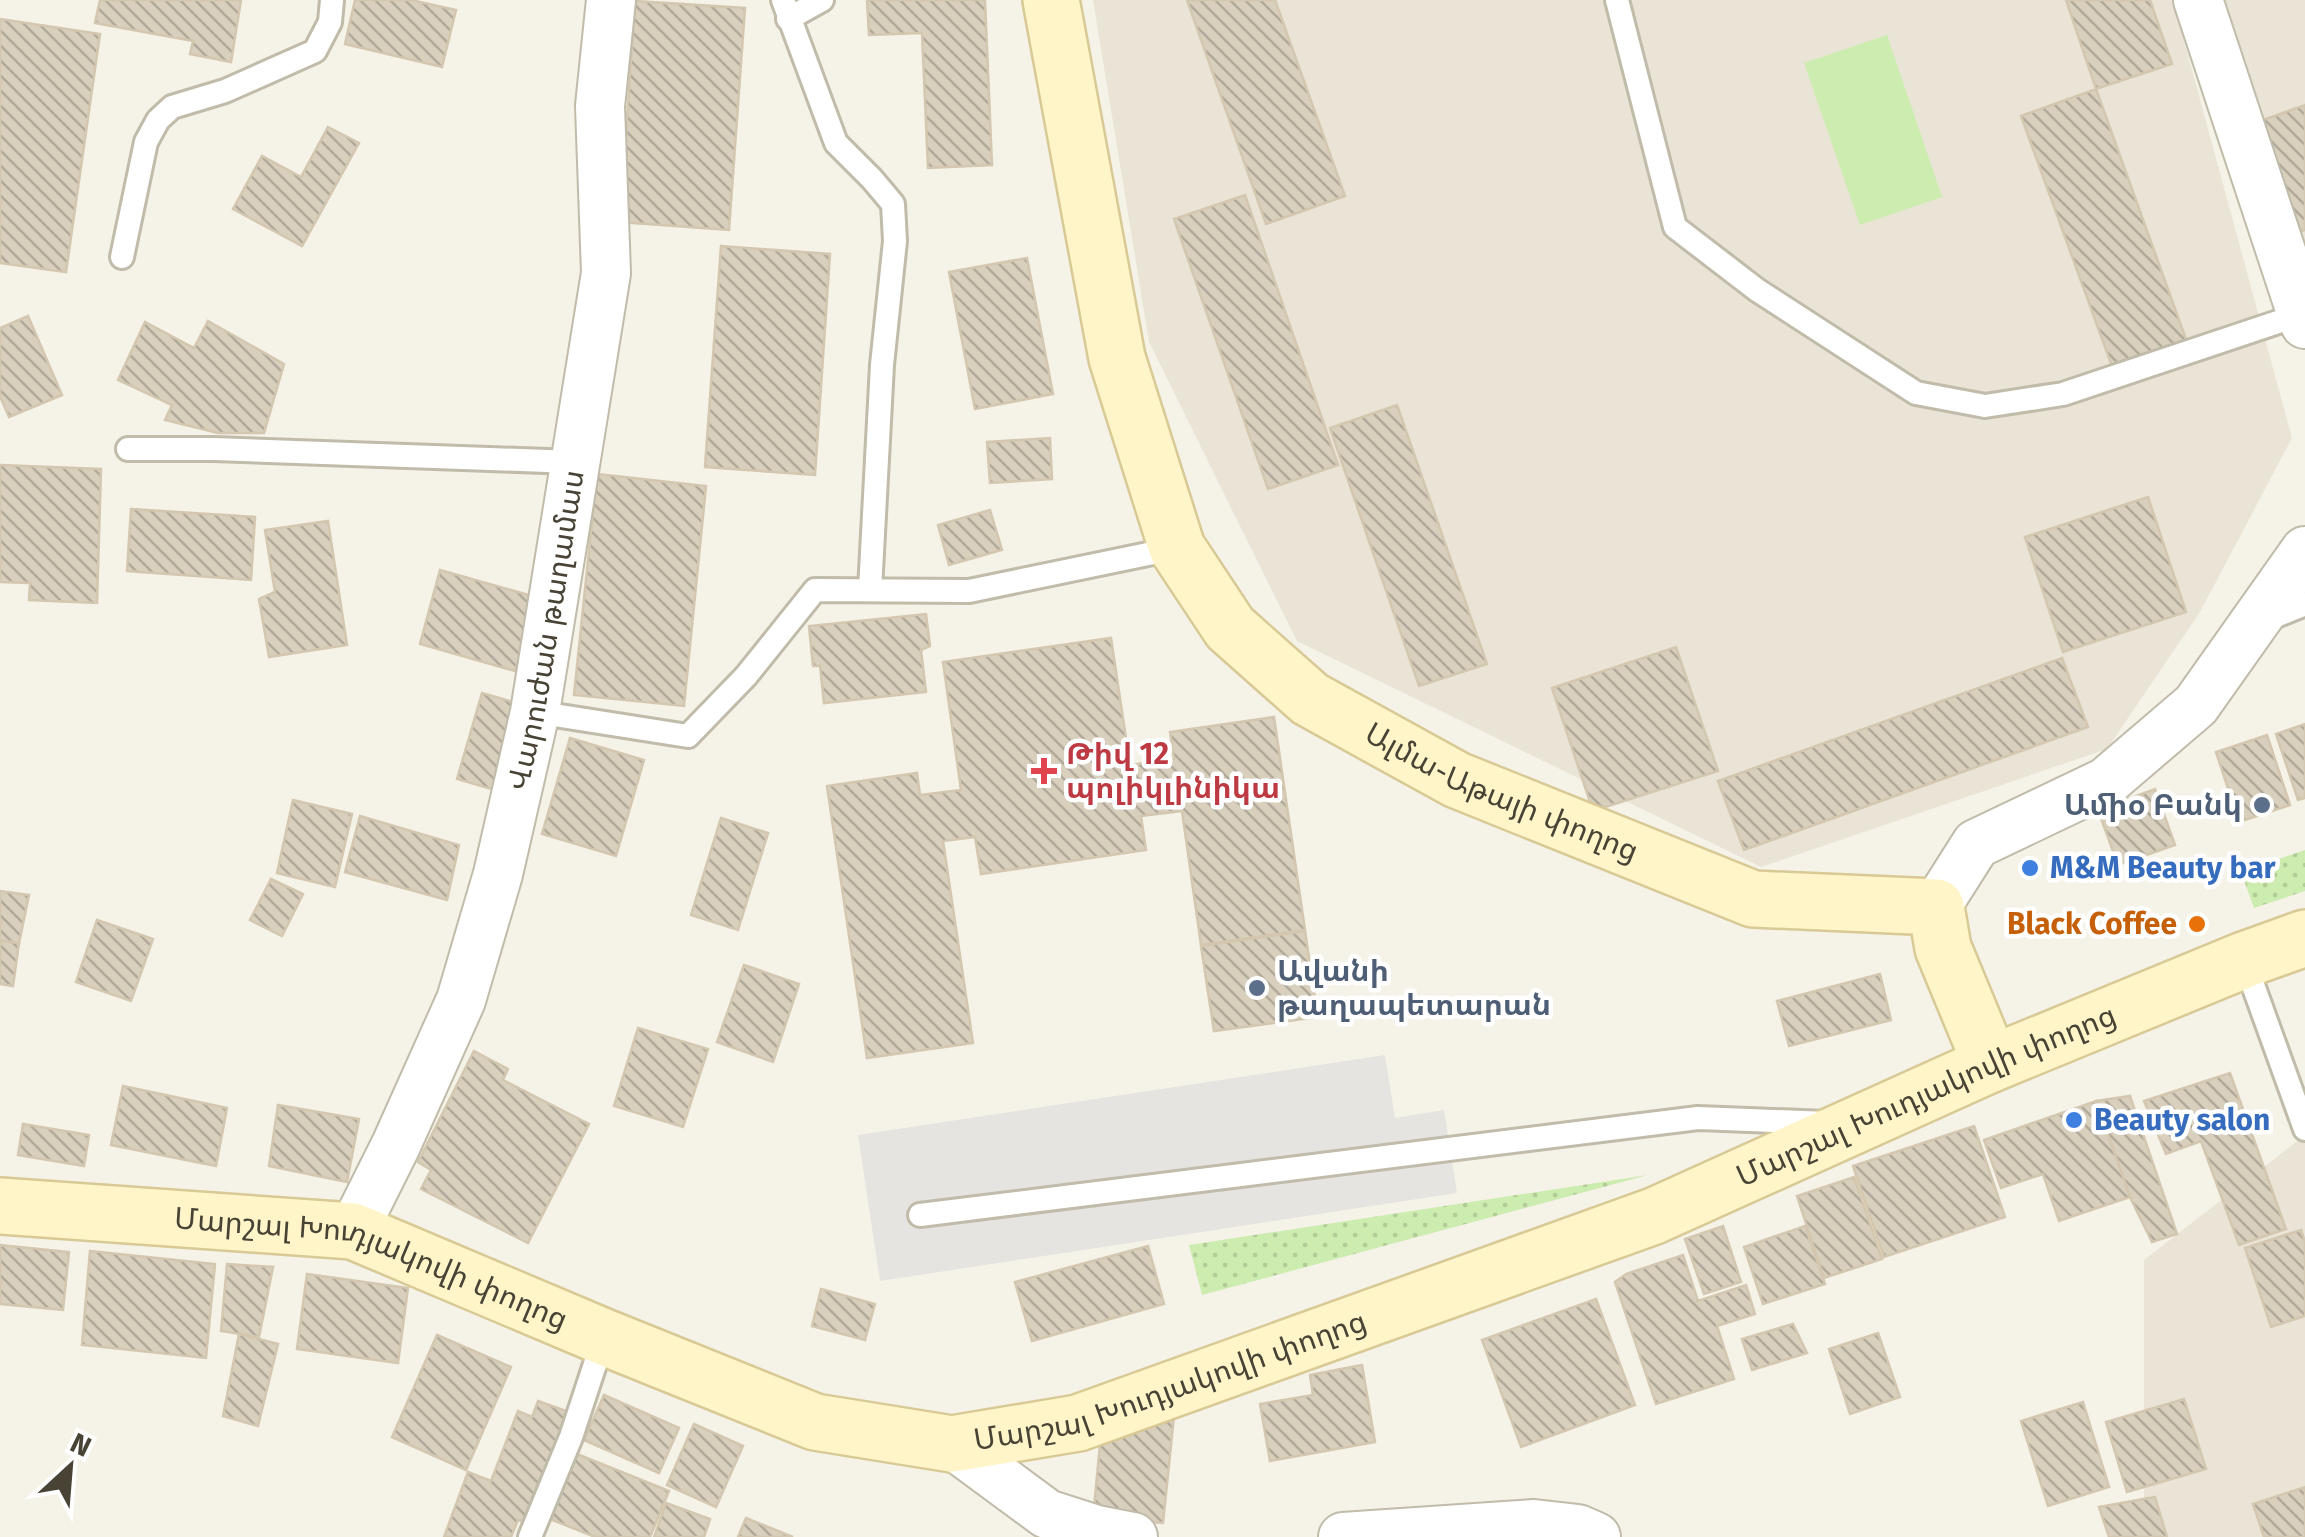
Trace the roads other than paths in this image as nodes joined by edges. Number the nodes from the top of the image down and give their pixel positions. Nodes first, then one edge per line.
1 (332, 0) edge
2 (611, 0) edge
3 (822, 0) edge
4 (1051, 0) edge
5 (1617, 0) edge
6 (2198, 0) edge
7 (785, 9) edge
8 (122, 257) dead end
9 (2303, 319) edge
10 (128, 449) dead end
11 (574, 462) junction
12 (1177, 548) junction
13 (2305, 551) edge
14 (870, 590) junction
15 (2305, 604) edge
16 (2253, 625) junction
17 (534, 712) junction
18 (1936, 906) junction
19 (2305, 938) edge
20 (2244, 960) junction
21 (1990, 1064) junction
22 (1856, 1124) junction
23 (2305, 1130) edge
24 (0, 1206) edge
25 (920, 1215) dead end
26 (353, 1231) junction
27 (604, 1336) junction
28 (952, 1444) junction
29 (530, 1537) edge
30 (1133, 1537) edge
31 (1343, 1537) edge
32 (1596, 1537) edge

1 - 8 lane
2 - 11 street, Վարուժան թաղամաս
3 - 7 lane
4 - 12 street, Ալմա-Աթայի փողոց
5 - 9 lane
6 - 9 street
7 - 14 lane
10 - 11 lane
11 - 17 street, Վարուժան թաղամաս
12 - 14 lane
12 - 18 street, Ալմա-Աթայի փողոց
13 - 16 street
14 - 17 lane
15 - 16 lane
16 - 18 street
17 - 26 street, Վարուժան թաղամաս
18 - 21 street
19 - 20 street, Մարշալ Խուդյակովի փողոց
20 - 21 street, Մարշալ Խուդյակովի փողոց
20 - 23 lane
21 - 22 street, Մարշալ Խուդյակովի փողոց
22 - 25 lane
22 - 28 street, Մարշալ Խուդյակովի փողոց
24 - 26 street, Մարշալ Խուդյակովի փողոց
26 - 27 street, Մարշալ Խուդյակովի փողոց
27 - 28 street, Մարշալ Խուդյակովի փողոց
27 - 29 lane
28 - 30 street
31 - 32 street

